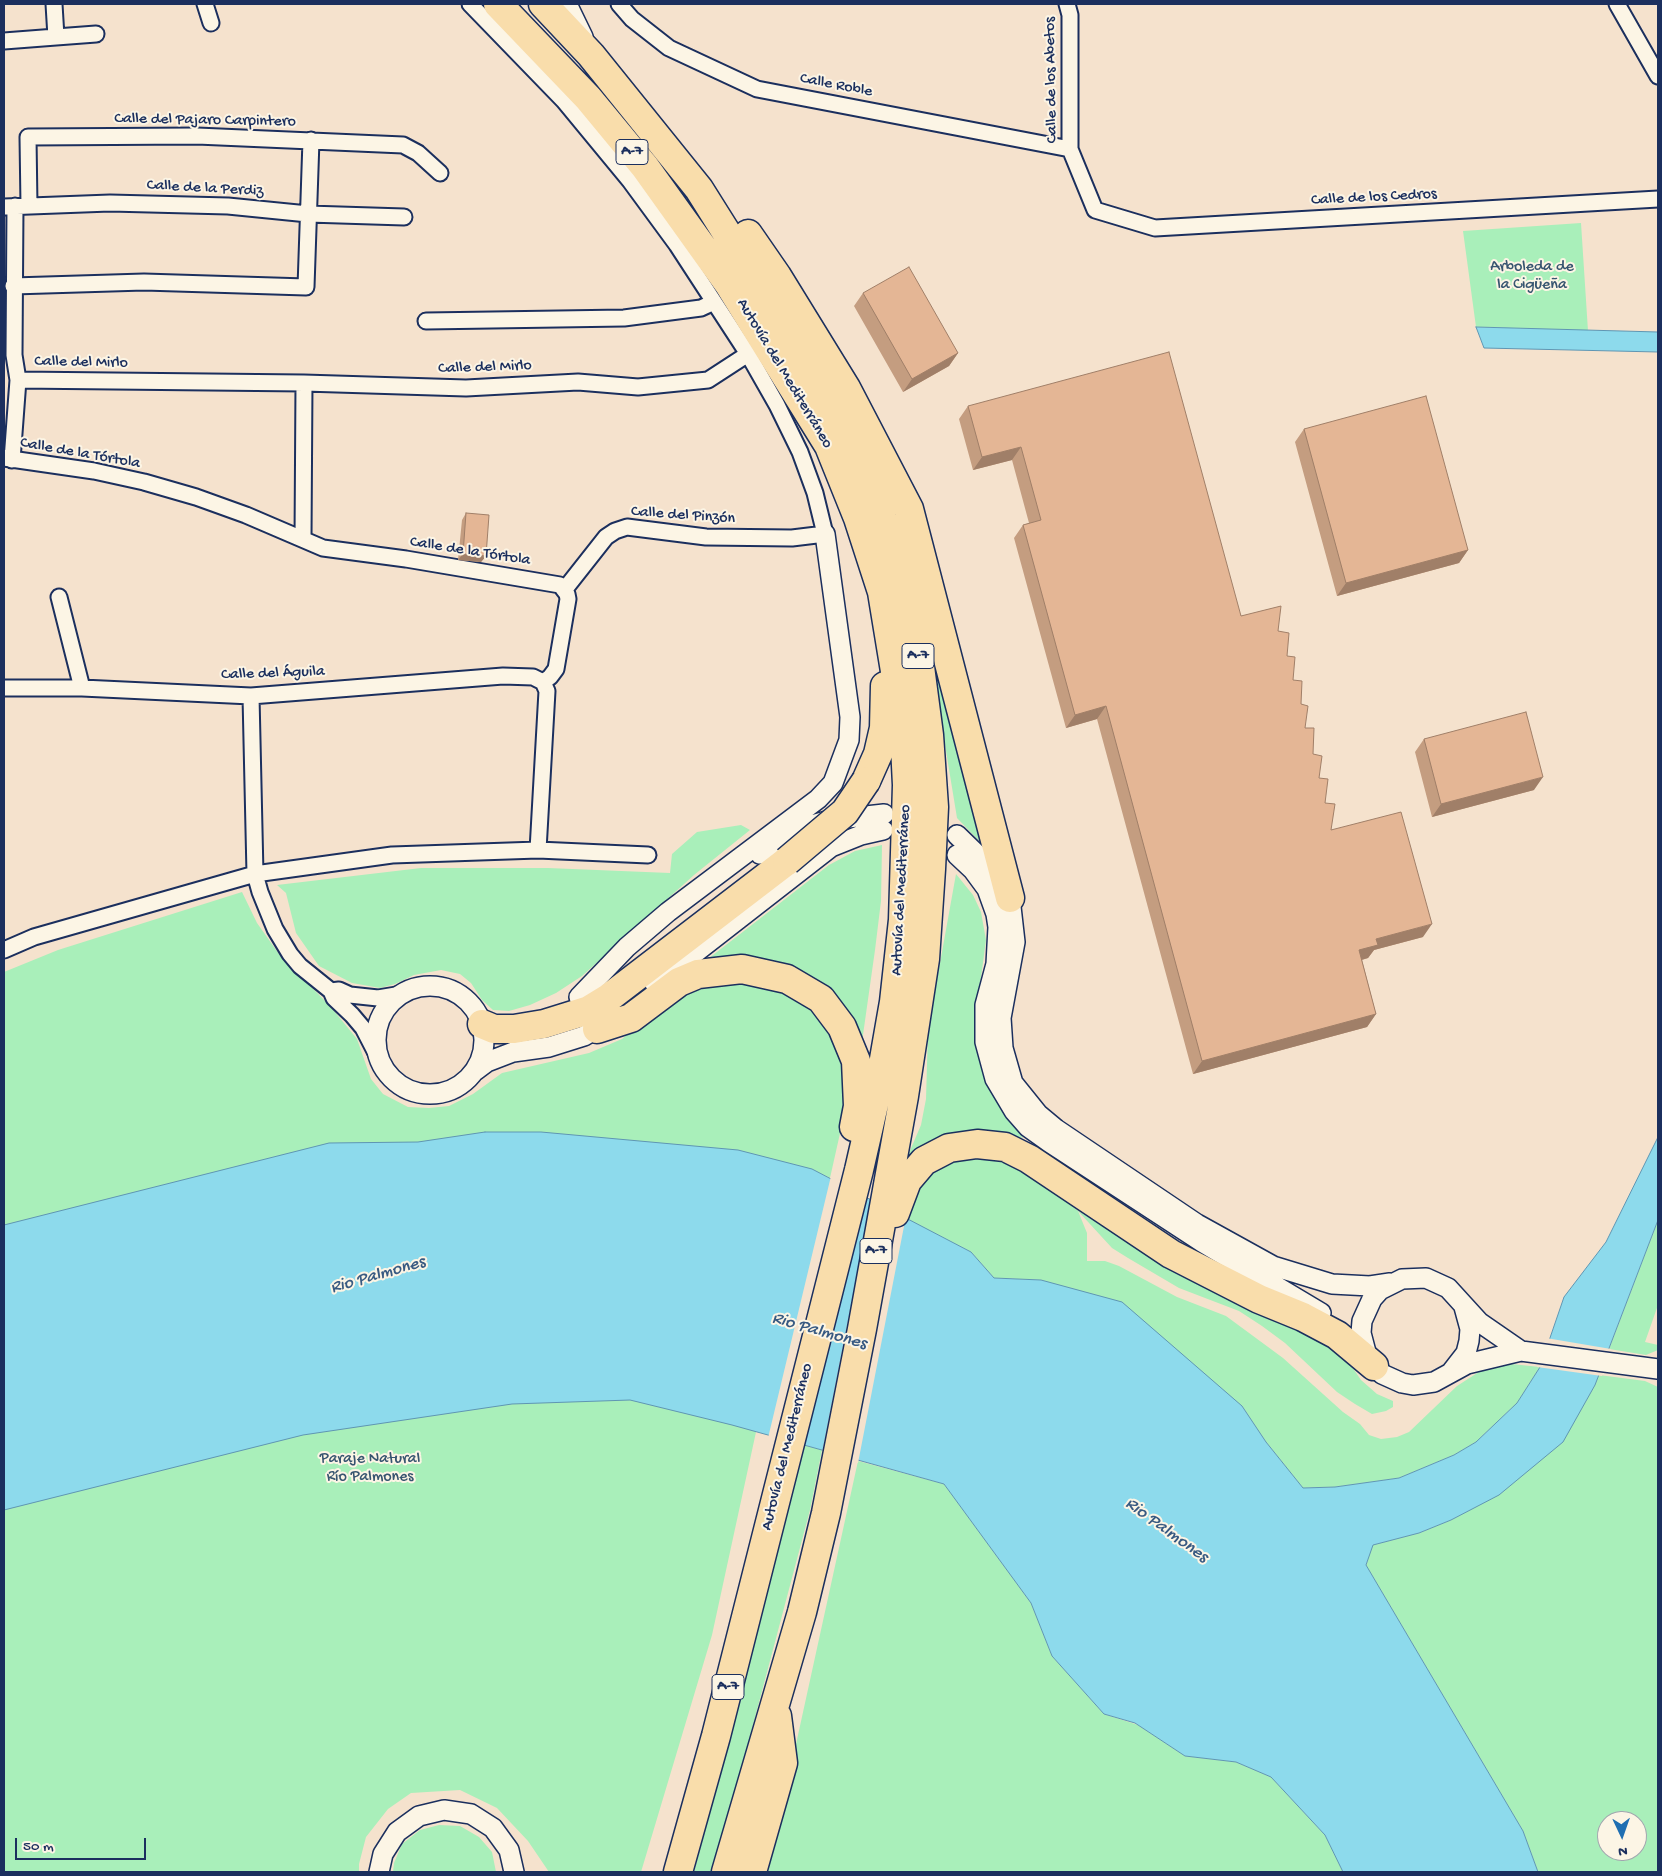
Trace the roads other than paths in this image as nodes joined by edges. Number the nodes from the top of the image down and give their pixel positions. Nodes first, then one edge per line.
1 (54, 4) edge
2 (205, 4) edge
3 (470, 4) edge
4 (498, 4) edge
5 (543, 4) edge
6 (568, 4) edge
7 (619, 4) edge
8 (1067, 4) edge
9 (1616, 4) edge
10 (211, 23) dead end
11 (96, 34) dead end
12 (56, 37) junction
13 (4, 41) edge
14 (591, 54) junction
15 (1658, 76) edge
16 (311, 140) junction
17 (1070, 149) junction
18 (440, 173) dead end
19 (699, 188) junction
20 (1658, 199) edge
21 (16, 206) edge
22 (1095, 210) joint
23 (308, 214) junction
24 (404, 217) dead end
25 (13, 286) junction
26 (714, 302) junction
27 (426, 321) dead end
28 (748, 354) junction
29 (9, 355) edge
30 (18, 380) junction
31 (304, 383) junction
32 (8, 459) edge
33 (825, 534) junction
34 (304, 539) junction
35 (564, 589) junction
36 (882, 592) junction
37 (59, 597) dead end
38 (543, 682) junction
39 (4, 688) edge
40 (82, 688) junction
41 (251, 696) junction
42 (957, 835) dead end
43 (538, 850) junction
44 (648, 854) dead end
45 (957, 855) dead end
46 (255, 874) junction
47 (1010, 898) junction
48 (4, 950) edge
49 (331, 991) junction
50 (402, 994) junction
51 (579, 997) junction
52 (479, 1018) junction
53 (597, 1029) junction
54 (378, 1057) junction
55 (475, 1070) junction
56 (859, 1170) junction
57 (898, 1177) junction
58 (1390, 1283) junction
59 (1464, 1306) junction
60 (1521, 1351) junction
61 (1369, 1356) junction
62 (1651, 1369) edge
63 (1451, 1372) junction
64 (776, 1705) junction
65 (739, 1829) junction
66 (509, 1850) junction
67 (379, 1872) edge
68 (514, 1872) edge
69 (526, 1872) edge
70 (678, 1872) edge
71 (726, 1872) edge
72 (740, 1872) edge
73 (752, 1872) edge

1 - 12 street
2 - 10 street
3 - 26 street
4 - 36 highway, Autovía del Mediterráneo / A-7
5 - 14 highway, Autovía del Mediterráneo / A-7
6 - 14 street
7 - 17 street, Calle Roble
8 - 17 street, Calle de los Abetos
9 - 15 street
11 - 12 street
12 - 13 street
14 - 19 highway, Autovía del Mediterráneo / A-7
16 - 18 street, Calle del Pajaro Carpintero
16 - 21 street, Calle del Pajaro Carpintero
16 - 23 street
17 - 22 street, Calle de los Abetos
19 - 47 highway
19 - 57 highway, Autovía del Mediterráneo / A-7
20 - 22 street, Calle de los Cedros
21 - 23 street, Calle de la Perdiz
21 - 25 street
23 - 24 street, Calle de la Perdiz
23 - 25 street
25 - 29 street
26 - 27 street
26 - 28 street
28 - 31 street, Calle del Mirlo
28 - 33 street
29 - 30 street
30 - 31 street, Calle del Mirlo
30 - 32 street
31 - 34 street
32 - 34 street, Calle de la Tórtola
33 - 35 street, Calle del Pinzón
33 - 51 street
34 - 35 street, Calle de la Tórtola
35 - 38 street
36 - 52 highway, bridge
36 - 56 highway, Autovía del Mediterráneo / A-7
37 - 40 street
38 - 41 street, Calle del Águila
38 - 43 street
39 - 40 street, Calle del Águila
40 - 41 street, Calle del Águila
41 - 46 street
42 - 47 street
43 - 44 street
43 - 46 street
45 - 61 street
46 - 48 street
46 - 49 street
47 - 58 street
49 - 50 street
49 - 54 street
50 - 52 street
50 - 54 street
51 - 52 street
51 - 53 street
52 - 55 street
53 - 55 street
53 - 56 highway
54 - 55 street
56 - 70 highway, Autovía del Mediterráneo / A-7
57 - 61 highway
57 - 64 highway
58 - 59 street
58 - 61 street
59 - 60 street
59 - 63 street
60 - 62 street
60 - 63 street
61 - 63 street
64 - 65 highway
64 - 73 highway
65 - 71 highway
65 - 72 highway
66 - 67 street
66 - 68 street
66 - 69 street

